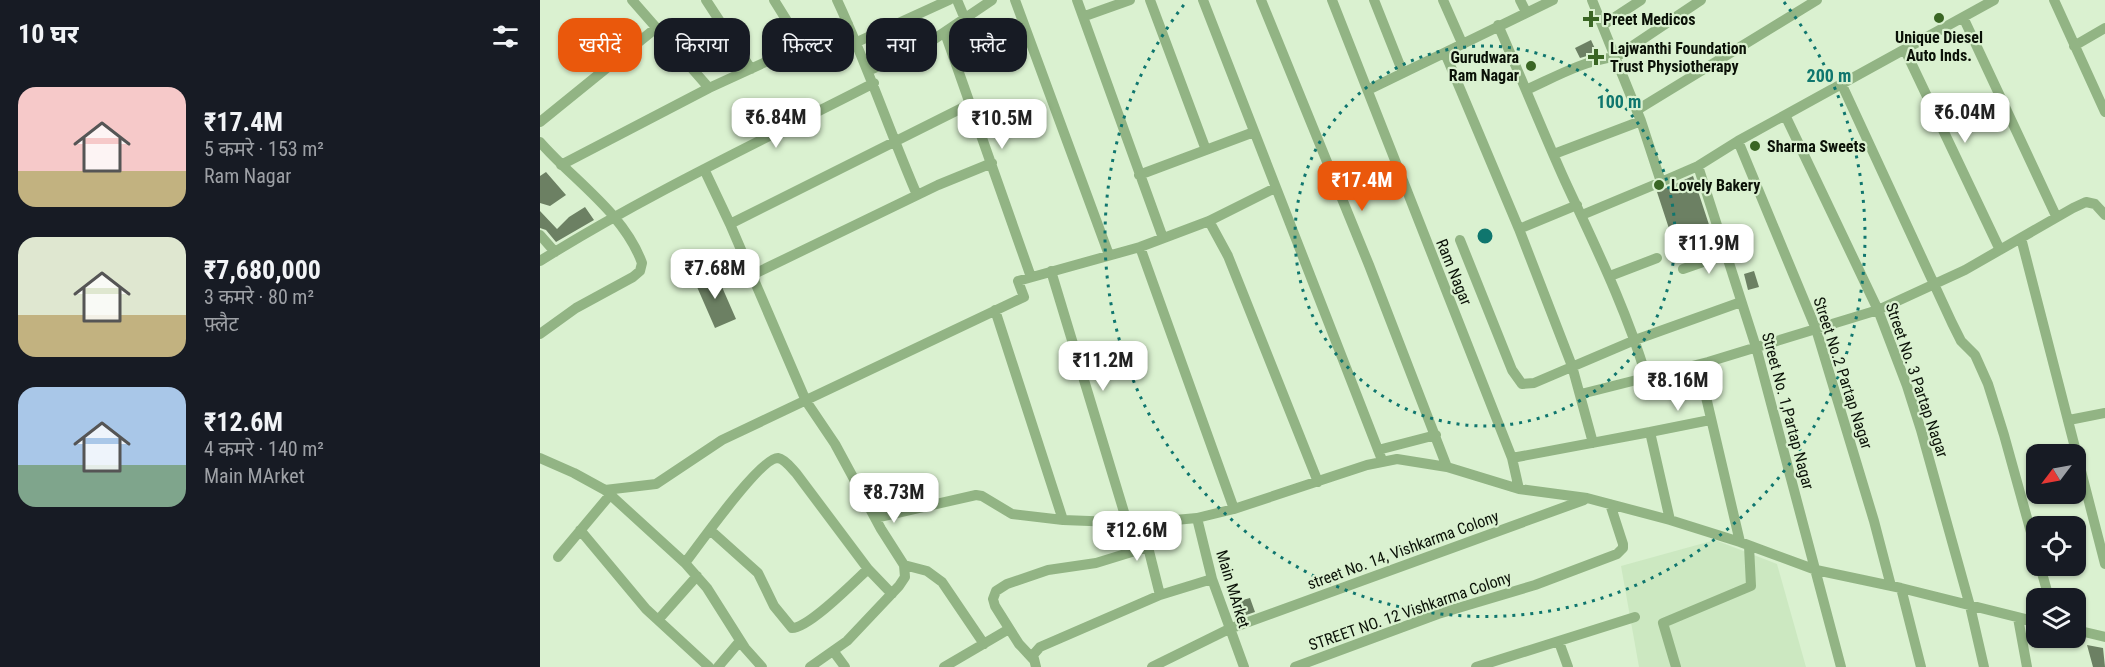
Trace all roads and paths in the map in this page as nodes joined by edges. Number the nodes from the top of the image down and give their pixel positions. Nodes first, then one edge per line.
1 (632, 0) edge
2 (706, 0) edge
3 (774, 0) edge
4 (837, 0) edge
5 (949, 0) edge
6 (957, 0) edge
7 (992, 0) edge
8 (1015, 0) edge
9 (1077, 0) edge
10 (1130, 0) edge
11 (1150, 0) edge
12 (1203, 0) edge
13 (1260, 0) edge
14 (1332, 0) edge
15 (1374, 0) edge
16 (1443, 0) edge
17 (1521, 0) edge
18 (1553, 0) edge
19 (1592, 0) edge
20 (1641, 0) edge
21 (1701, 0) edge
22 (1817, 0) edge
23 (1994, 0) edge
24 (2054, 0) edge
25 (1526, 12) junction
26 (1085, 16) junction
27 (1963, 17) junction
28 (785, 18) edge
29 (845, 18) edge
30 (964, 18) edge
31 (965, 18) edge
32 (1498, 25) junction
33 (1604, 25) junction
34 (654, 26) edge
35 (2105, 28) edge
36 (654, 30) edge
37 (949, 30) edge
38 (945, 33) junction
39 (854, 36) edge
40 (937, 37) edge
41 (857, 42) junction
42 (1462, 43) junction
43 (2074, 46) junction
44 (1905, 50) junction
45 (1445, 53) junction
46 (1616, 57) junction
47 (762, 64) edge
48 (866, 65) edge
49 (751, 69) junction
50 (695, 72) edge
51 (869, 72) edge
52 (1403, 73) junction
53 (874, 83) junction
54 (1842, 85) junction
55 (709, 88) junction
56 (1368, 90) junction
57 (1526, 90) junction
58 (970, 104) junction
59 (2105, 112) edge
60 (1639, 115) junction
61 (1785, 115) junction
62 (540, 122) edge
63 (1254, 132) junction
64 (894, 141) junction
65 (1738, 141) junction
66 (540, 142) edge
67 (1206, 150) junction
68 (1554, 154) junction
69 (992, 163) junction
70 (561, 165) junction
71 (1698, 166) junction
72 (704, 169) junction
73 (1139, 175) junction
74 (1661, 182) junction
75 (1275, 188) junction
76 (916, 195) junction
77 (1579, 210) junction
78 (2105, 215) edge
79 (614, 216) junction
80 (2056, 216) junction
81 (1209, 221) junction
82 (730, 224) junction
83 (1519, 229) junction
84 (540, 236) edge
85 (1163, 238) junction
86 (2021, 238) junction
87 (1460, 240) dead end
88 (1140, 246) junction
89 (2000, 250) junction
90 (555, 252) junction
91 (1726, 254) junction
92 (1109, 255) junction
93 (1657, 258) dead end
94 (540, 261) edge
95 (1683, 269) dead end
96 (1051, 271) junction
97 (752, 275) junction
98 (1610, 276) junction
99 (1031, 277) junction
100 (1935, 285) junction
101 (1741, 302) junction
102 (995, 310) junction
103 (1878, 310) junction
104 (1816, 329) junction
105 (540, 334) edge
106 (1635, 340) junction
107 (1756, 347) junction
108 (1572, 366) junction
109 (1646, 376) junction
110 (1581, 394) junction
111 (1706, 397) dead end
112 (806, 401) junction
113 (2105, 413) edge
114 (1710, 420) junction
115 (2069, 420) junction
116 (1650, 432) junction
117 (1436, 435) junction
118 (1593, 442) junction
119 (1380, 455) junction
120 (540, 458) edge
121 (1512, 458) junction
122 (1447, 467) junction
123 (1318, 482) junction
124 (1519, 489) junction
125 (607, 493) junction
126 (1587, 498) junction
127 (1610, 504) junction
128 (1234, 509) junction
129 (2026, 516) edge
130 (875, 518) junction
131 (1197, 518) junction
132 (1063, 520) junction
133 (1670, 520) junction
134 (1127, 522) junction
135 (1142, 522) junction
136 (580, 530) junction
137 (710, 530) junction
138 (1744, 544) junction
139 (1148, 547) junction
140 (558, 557) dead end
141 (685, 563) junction
142 (2105, 564) edge
143 (904, 566) junction
144 (868, 569) junction
145 (1816, 570) junction
146 (697, 576) junction
147 (1212, 579) junction
148 (1896, 587) junction
149 (892, 594) junction
150 (1160, 595) junction
151 (1970, 606) junction
152 (1635, 617) dead end
153 (2018, 618) junction
154 (658, 620) junction
155 (2026, 620) edge
156 (1009, 629) junction
157 (1229, 629) junction
158 (2086, 632) edge
159 (2105, 637) edge
160 (740, 641) junction
161 (1559, 642) junction
162 (984, 644) junction
163 (834, 651) junction
164 (1034, 663) edge
165 (709, 667) edge
166 (718, 667) edge
167 (762, 667) edge
168 (810, 667) edge
169 (845, 667) edge
170 (944, 667) edge
171 (1152, 667) edge
172 (1244, 667) edge
173 (1295, 667) edge
174 (1476, 667) edge
175 (1568, 667) edge
176 (1676, 667) edge
177 (1841, 667) edge
178 (1921, 667) edge
179 (1984, 667) edge
180 (2027, 667) edge

1 - 34 street
2 - 49 street
3 - 28 street
4 - 29 street
5 - 41 street
6 - 30 street
7 - 31 street
8 - 92 street
9 - 26 street
10 - 26 street
11 - 67 street
12 - 63 street
13 - 117 street
14 - 56 street, Ram Nagar
15 - 52 street
16 - 42 street
17 - 25 street
18 - 25 street
19 - 33 street
20 - 33 street
21 - 46 street
22 - 60 street
23 - 27 street
24 - 43 street
25 - 32 street
26 - 73 street
27 - 44 street
27 - 80 street
32 - 42 street
32 - 57 street
33 - 46 street
35 - 43 street
36 - 62 street
37 - 38 street
38 - 40 street
38 - 58 street
39 - 41 street
41 - 48 street
42 - 45 street
43 - 59 street
44 - 54 street
44 - 89 street
45 - 52 street
45 - 83 street
46 - 57 street
46 - 60 street
47 - 49 street
49 - 55 street
50 - 55 street
51 - 53 street
52 - 56 street
53 - 64 street
53 - 72 street
54 - 61 street
54 - 100 street
55 - 70 street
56 - 121 street, Ram Nagar
57 - 68 street
58 - 64 street
58 - 69 street
60 - 68 street
60 - 74 street
61 - 65 street
61 - 103 street, Street No. 3 Partap Nagar
63 - 67 street
63 - 75 street
64 - 76 street
64 - 82 street
65 - 71 street
65 - 104 street, Street No.2 Partap Nagar
66 - 70 street
67 - 73 street
68 - 77 street
69 - 76 street
69 - 99 street
70 - 79 street
71 - 74 street
71 - 91 street, Street No. 1,Partap Nagar
72 - 79 street
72 - 82 street
73 - 85 street
74 - 77 street
75 - 81 street
75 - 119 street
76 - 97 street
77 - 83 street
77 - 98 street
78 - 80 street
79 - 90 street
79 - 105 street
80 - 86 street
81 - 85 street
81 - 123 street
82 - 97 street
83 - 108 street
84 - 90 street
85 - 88 street
86 - 89 street
86 - 115 street
87 - 108 street
88 - 92 street
88 - 128 street
89 - 100 street
90 - 94 street
91 - 95 street
91 - 101 street, Street No. 1,Partap Nagar
92 - 96 street
93 - 98 street
96 - 99 street
96 - 134 street
97 - 112 street
98 - 106 street
99 - 102 street
100 - 103 street
100 - 129 street
101 - 106 street
101 - 107 street, Street No. 1,Partap Nagar
102 - 112 street
102 - 132 street
103 - 104 street
103 - 151 street, Street No. 3 Partap Nagar
104 - 107 street
104 - 148 street, Street No.2 Partap Nagar
106 - 108 street
106 - 109 street
107 - 109 street
107 - 145 street, Street No. 1,Partap Nagar
108 - 110 street
109 - 110 street
110 - 118 street
111 - 114 street
112 - 125 street
112 - 130 street
113 - 115 street
114 - 116 street
114 - 138 street
115 - 142 street
116 - 118 street
116 - 133 street
117 - 119 street
117 - 122 street
118 - 121 street
119 - 122 street
119 - 123 street
120 - 125 street
121 - 124 street, Ram Nagar
122 - 124 street
123 - 128 street
124 - 126 street
125 - 136 street
125 - 141 street
126 - 127 street
126 - 157 street, street No. 14, Vishkarma Colony
127 - 133 street
127 - 173 street, STREET NO. 12 Vishkarma Colony
128 - 131 street
130 - 132 street
130 - 143 street
131 - 135 street
131 - 147 street, Main MArket
132 - 134 street
133 - 138 street
134 - 135 street
135 - 139 street
136 - 140 street
136 - 154 street
137 - 141 street
137 - 144 street
137 - 144 street
138 - 145 street
138 - 176 street
139 - 150 street
139 - 156 street
141 - 146 street
143 - 149 street
143 - 162 street
144 - 149 street
145 - 148 street
145 - 177 street, Street No. 1,Partap Nagar
146 - 154 street
146 - 160 street
147 - 150 street
147 - 157 street, Main MArket
148 - 151 street
148 - 178 street, Street No.2 Partap Nagar
149 - 163 street
150 - 164 street
151 - 153 street
151 - 179 street, Street No. 3 Partap Nagar
152 - 161 street
153 - 155 street
153 - 180 street
154 - 165 street
156 - 162 street
156 - 164 street
157 - 171 street, street No. 14, Vishkarma Colony
157 - 172 street, Main MArket
158 - 159 street
160 - 166 street
160 - 167 street
161 - 174 street
161 - 175 street
162 - 170 street
163 - 168 street
163 - 169 street

